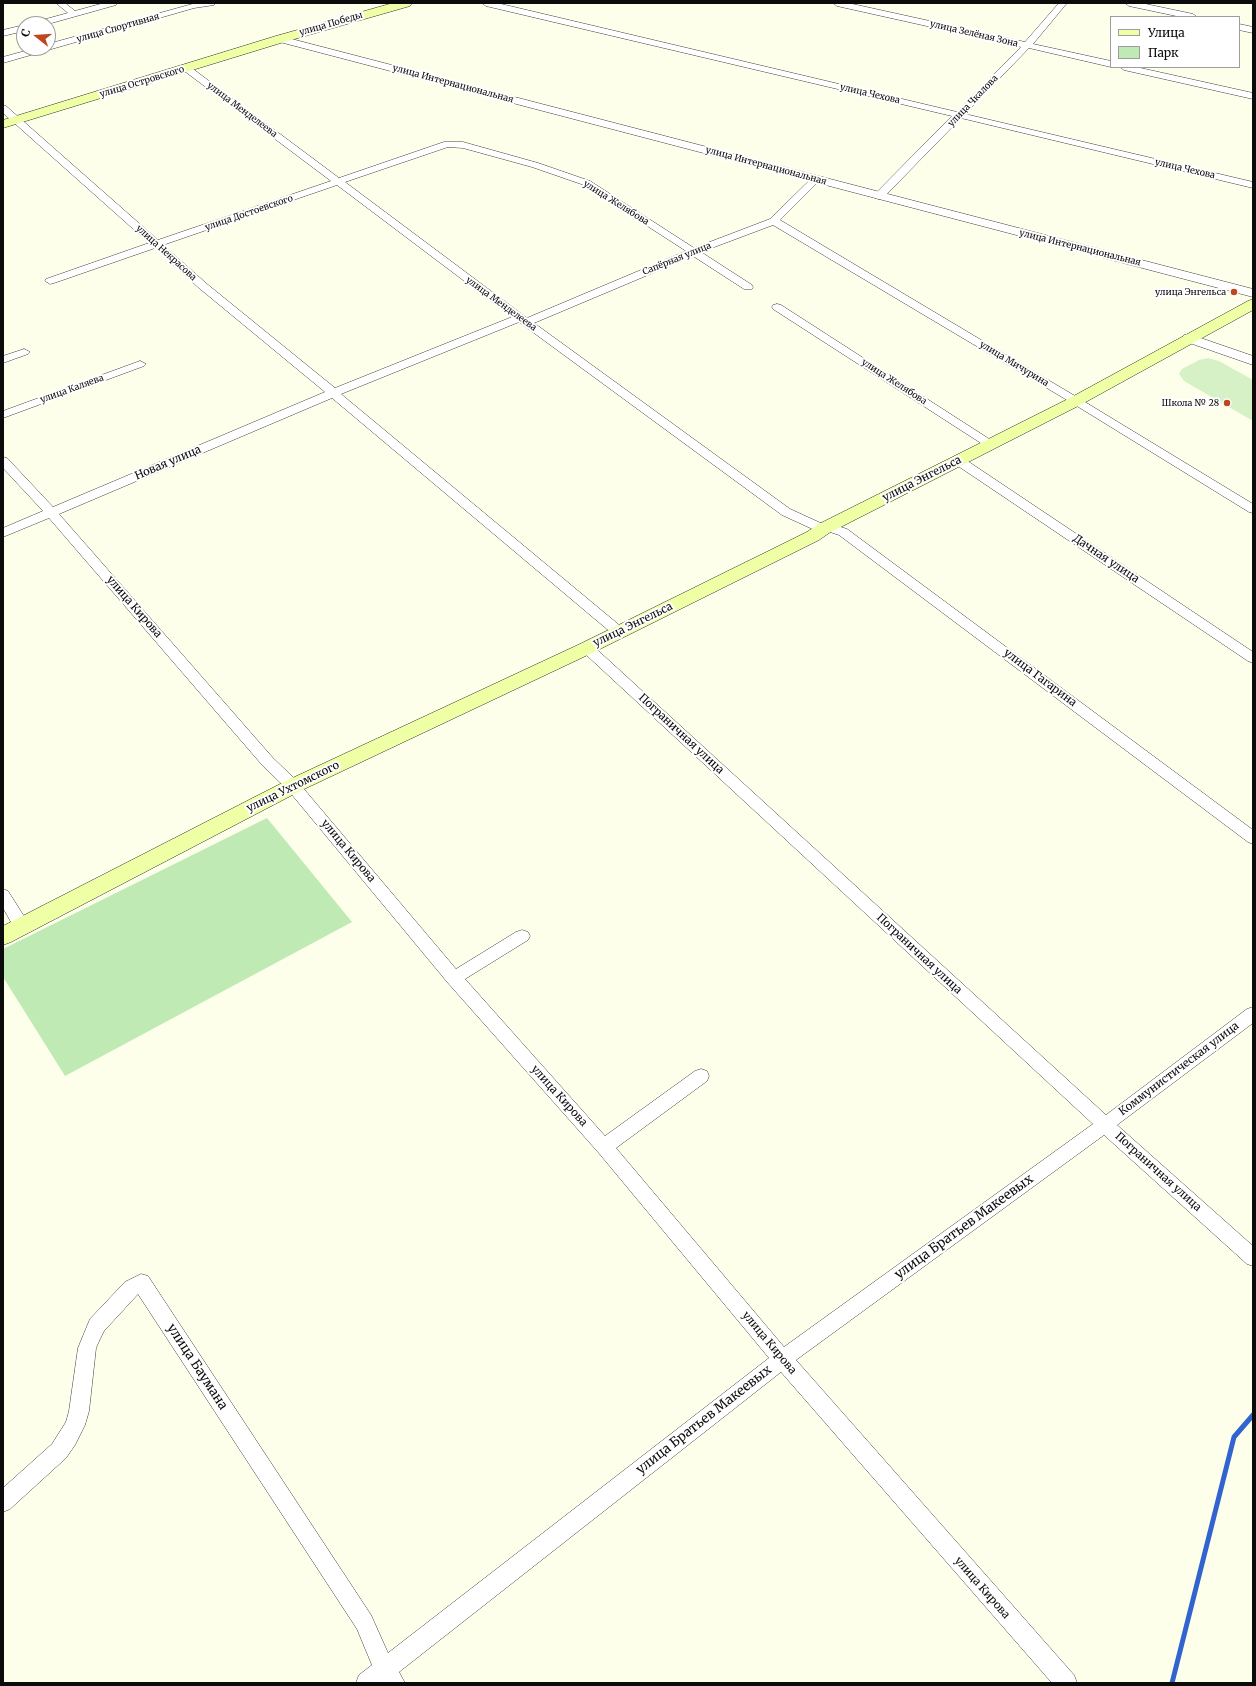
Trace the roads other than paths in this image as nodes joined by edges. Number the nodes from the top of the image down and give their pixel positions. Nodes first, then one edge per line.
1 (60, 3) edge
2 (114, 3) edge
3 (211, 3) edge
4 (404, 3) edge
5 (486, 3) edge
6 (837, 3) edge
7 (1063, 3) edge
8 (1128, 3) edge
9 (74, 14) junction
10 (1189, 16) edge
11 (56, 19) edge
12 (1240, 27) edge
13 (16, 30) edge
14 (1253, 30) edge
15 (3, 33) edge
16 (280, 39) junction
17 (56, 45) edge
18 (1027, 46) junction
19 (18, 56) edge
20 (3, 60) edge
21 (1110, 64) edge
22 (186, 68) junction
23 (1128, 68) edge
24 (1253, 96) edge
25 (3, 108) edge
26 (959, 115) junction
27 (16, 121) junction
28 (3, 124) edge
29 (447, 144) joint
30 (816, 179) junction
31 (339, 182) junction
32 (1253, 186) edge
33 (880, 196) junction
34 (774, 221) junction
35 (155, 244) junction
36 (693, 252) junction
37 (50, 281) dead end
38 (748, 287) dead end
39 (1253, 293) edge
40 (1253, 304) edge
41 (777, 307) dead end
42 (523, 320) junction
43 (1189, 338) junction
44 (24, 352) dead end
45 (3, 360) edge
46 (1253, 361) edge
47 (140, 364) dead end
48 (333, 393) junction
49 (1076, 401) junction
50 (3, 415) edge
51 (991, 444) junction
52 (3, 461) edge
53 (959, 461) junction
54 (1253, 509) edge
55 (51, 512) junction
56 (823, 529) junction
57 (3, 533) edge
58 (619, 632) junction
59 (587, 648) junction
60 (1253, 658) edge
61 (293, 786) junction
62 (1253, 838) edge
63 (3, 895) edge
64 (21, 925) junction
65 (3, 936) edge
66 (522, 936) dead end
67 (454, 978) junction
68 (1253, 1014) edge
69 (701, 1076) dead end
70 (1105, 1124) junction
71 (604, 1147) junction
72 (1253, 1258) edge
73 (782, 1359) junction
74 (3, 1502) edge
75 (390, 1677) edge
76 (367, 1683) edge
77 (1066, 1683) edge

1 - 9 street
2 - 9 street
3 - 17 street, улица Спортивная
4 - 16 main road, улица Победы
5 - 26 street, улица Чехова
6 - 18 street, улица Зелёная Зона
7 - 18 street, улица Чкалова
8 - 10 street
9 - 11 street
12 - 14 street
13 - 15 street
16 - 22 main road, улица Островского
16 - 30 street, улица Интернациональная
18 - 21 street, улица Зелёная Зона
18 - 26 street, улица Чкалова
19 - 20 street, улица Спортивная
22 - 27 main road, улица Островского
22 - 31 street, улица Менделеева
23 - 24 street
25 - 27 street, улица Некрасова
26 - 32 street, улица Чехова
26 - 33 street, улица Чкалова
27 - 28 main road, улица Островского
27 - 35 street, улица Некрасова
29 - 31 street, улица Достоевского
29 - 36 street, улица Желябова
30 - 33 street, улица Интернациональная
30 - 34 street, Сапёрная улица
31 - 35 street, улица Достоевского
31 - 42 street, улица Менделеева
33 - 39 street, улица Интернациональная
34 - 36 street, Сапёрная улица
34 - 49 street, улица Мичурина
35 - 37 street, улица Достоевского
35 - 48 street, улица Некрасова
36 - 38 street, улица Желябова
36 - 42 street, Сапёрная улица
40 - 43 main road, улица Энгельса
41 - 51 street, улица Желябова
42 - 48 street, Сапёрная улица
42 - 56 street, улица Менделеева
43 - 46 street
43 - 49 main road, улица Энгельса
44 - 45 street
47 - 50 street, улица Каляева
48 - 55 street, Новая улица
48 - 58 street, улица Некрасова
49 - 51 main road, улица Энгельса
49 - 54 street, улица Мичурина
51 - 53 main road, улица Энгельса
52 - 55 street
53 - 56 main road, улица Энгельса
53 - 60 street, Дачная улица
55 - 57 street, Новая улица
55 - 61 street, улица Кирова
56 - 58 main road, улица Энгельса
56 - 62 street, улица Гагарина
58 - 59 main road, улица Энгельса
59 - 61 main road, улица Ухтомского
59 - 70 street, Пограничная улица
61 - 64 main road, улица Ухтомского
61 - 67 street, улица Кирова
63 - 64 street
64 - 65 main road, улица Ухтомского
66 - 67 street
67 - 71 street, улица Кирова
68 - 70 street, Коммунистическая улица
69 - 71 street
70 - 72 street, Пограничная улица
70 - 73 street, улица Братьев Макеевых
71 - 73 street, улица Кирова
73 - 75 street, улица Братьев Макеевых
73 - 77 street, улица Кирова
74 - 75 street, улица Баумана
75 - 76 street, улица Братьев Макеевых

